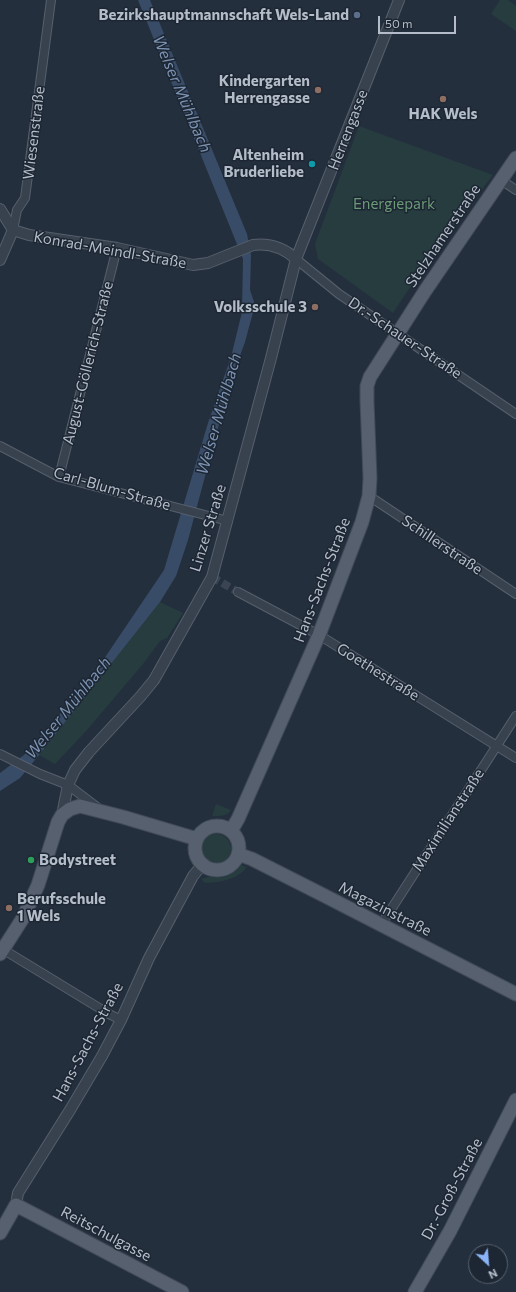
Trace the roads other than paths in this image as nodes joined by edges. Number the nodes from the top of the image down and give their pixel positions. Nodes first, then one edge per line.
1 (51, 0) edge
2 (399, 0) edge
3 (516, 158) edge
4 (501, 180) junction
5 (516, 190) edge
6 (0, 209) edge
7 (13, 230) junction
8 (117, 248) junction
9 (296, 259) junction
10 (0, 260) edge
11 (398, 334) junction
12 (516, 414) edge
13 (0, 446) edge
14 (59, 477) junction
15 (369, 496) junction
16 (228, 520) junction
17 (238, 592) tunnel mouth
18 (516, 594) edge
19 (319, 635) junction
20 (516, 716) edge
21 (497, 746) junction
22 (0, 754) edge
23 (516, 758) edge
24 (68, 785) junction
25 (104, 812) junction
26 (62, 815) junction
27 (230, 831) junction
28 (197, 839) junction
29 (238, 854) junction
30 (202, 865) junction
31 (381, 925) junction
32 (2, 952) edge
33 (516, 994) edge
34 (121, 1020) junction
35 (516, 1100) edge
36 (16, 1205) junction
37 (0, 1233) edge
38 (168, 1289) edge
39 (182, 1292) edge
40 (415, 1292) edge

1 - 7 street, Wiesenstraße
2 - 9 street, Herrengasse
3 - 4 main road, Stelzhamerstraße
4 - 5 street
4 - 11 main road, Stelzhamerstraße
6 - 7 street
7 - 8 street, Konrad-Meindl-Straße
7 - 10 street, Wiesenstraße
8 - 9 street, Konrad-Meindl-Straße
8 - 14 street, August-Göllerich-Straße
9 - 11 street, Dr.-Schauer-Straße
9 - 16 street, Linzer Straße
11 - 12 street, Dr.-Schauer-Straße
11 - 15 main road, Hans-Sachs-Straße
13 - 14 street, Carl-Blum-Straße
14 - 16 street, Carl-Blum-Straße
15 - 18 street, Schillerstraße
15 - 19 main road, Hans-Sachs-Straße
16 - 24 street, Linzer Straße
17 - 19 street, Goethestraße
19 - 21 street, Goethestraße
19 - 27 main road, Hans-Sachs-Straße
20 - 21 street, Maximilianstraße
21 - 23 street, Goethestraße
21 - 31 street, Maximilianstraße
22 - 24 street
24 - 25 street
24 - 26 street, Linzer Straße
25 - 26 main road
25 - 28 main road
26 - 32 main road, Linzer Straße
27 - 28 main road
27 - 29 main road
28 - 30 main road
29 - 30 main road
29 - 31 main road, Magazinstraße
30 - 34 street, Hans-Sachs-Straße
31 - 33 main road, Magazinstraße
32 - 34 street
34 - 36 street, Hans-Sachs-Straße
35 - 40 main road, Dr.-Groß-Straße
36 - 37 main road, Hans-Sachs-Straße
36 - 38 main road, Reitschulgasse
38 - 39 main road, Reitschulgasse

